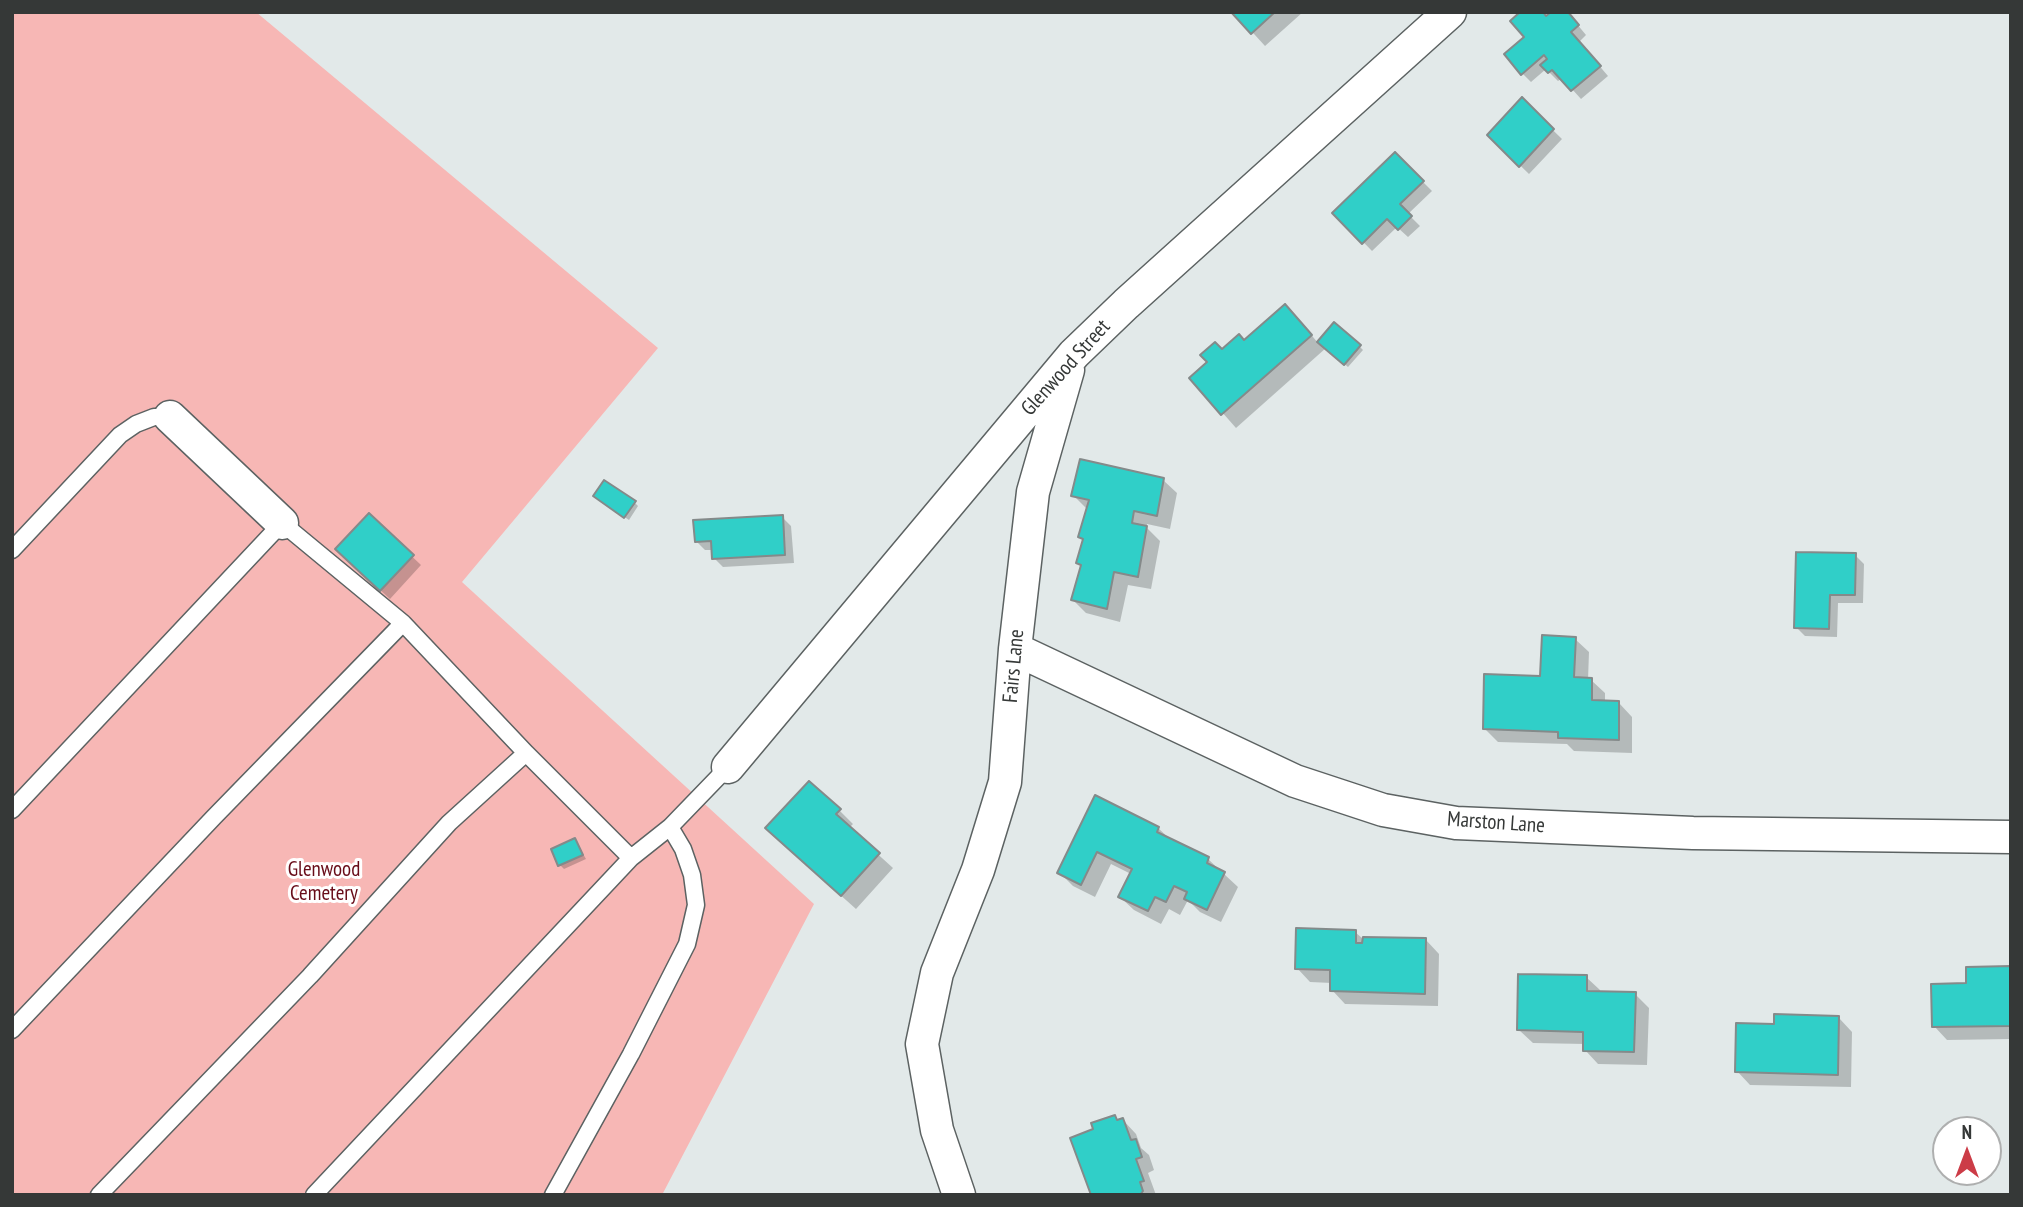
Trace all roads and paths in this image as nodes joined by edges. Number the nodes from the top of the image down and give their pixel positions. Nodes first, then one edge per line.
1 (1450, 12) edge
2 (1074, 354) junction
3 (170, 417) joint
4 (282, 523) junction
5 (12, 550) edge
6 (403, 623) junction
7 (1015, 649) junction
8 (526, 753) junction
9 (728, 767) joint
10 (12, 810) edge
11 (670, 827) junction
12 (2011, 837) edge
13 (631, 858) junction
14 (12, 1031) edge
15 (100, 1195) edge
16 (314, 1195) edge
17 (553, 1195) edge
18 (958, 1195) edge

1 - 2 street, Glenwood Street
2 - 7 street, Fairs Lane
2 - 9 street, Glenwood Street
3 - 4 street
3 - 5 lane
4 - 6 lane
4 - 10 lane
6 - 8 lane
6 - 14 lane
7 - 12 street, Marston Lane
7 - 18 street, Fairs Lane
8 - 13 lane
8 - 15 lane
9 - 11 lane
11 - 13 lane
11 - 17 lane
13 - 16 lane

